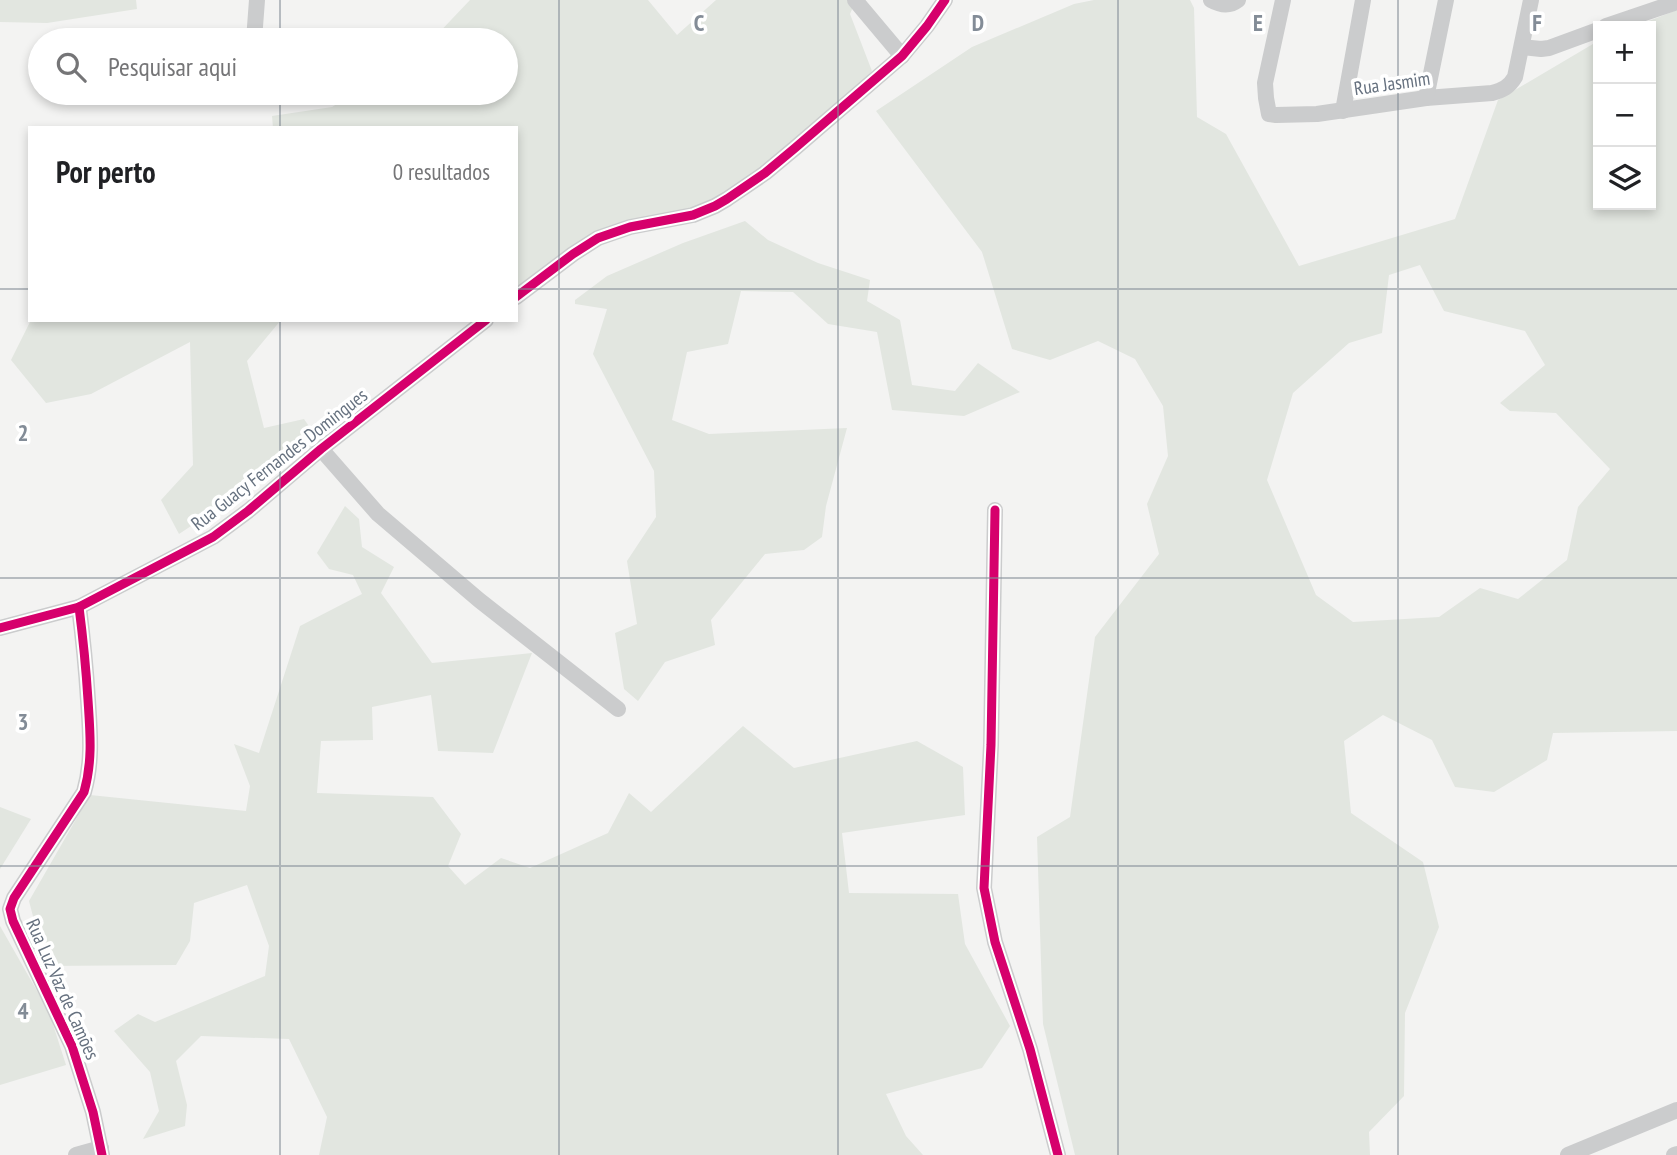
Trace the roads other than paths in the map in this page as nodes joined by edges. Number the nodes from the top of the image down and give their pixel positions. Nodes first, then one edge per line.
1 (257, 0) edge
2 (855, 0) edge
3 (945, 0) edge
4 (1211, 0) edge
5 (1238, 0) edge
6 (1283, 0) edge
7 (1363, 0) edge
8 (1446, 0) edge
9 (1531, 0) edge
10 (1677, 2) edge
11 (1621, 21) edge
12 (255, 28) edge
13 (1593, 32) edge
14 (1522, 47) junction
15 (902, 56) junction
16 (1426, 98) junction
17 (1343, 111) junction
18 (518, 295) edge
19 (483, 322) edge
20 (321, 449) junction
21 (995, 510) dead end
22 (79, 607) junction
23 (0, 628) edge
24 (618, 709) dead end
25 (1677, 1110) edge
26 (101, 1151) edge
27 (76, 1155) edge
28 (1058, 1155) edge
29 (1568, 1155) edge

1 - 12 street
2 - 15 street
3 - 15 street
4 - 5 street
6 - 17 street, Rua Jasmim
7 - 17 street
8 - 16 street
9 - 14 street
10 - 11 street
13 - 14 street
14 - 16 street, Rua Jasmim
15 - 18 street
16 - 17 street, Rua Jasmim
19 - 20 street, Rua Guacy Fernandes Domingues
20 - 22 street, Rua Guacy Fernandes Domingues
20 - 24 street
21 - 28 street
22 - 23 street, Rua Guacy Fernandes Domingues
22 - 26 street, Rua Luz Vaz de Camões
25 - 29 street
26 - 27 street

